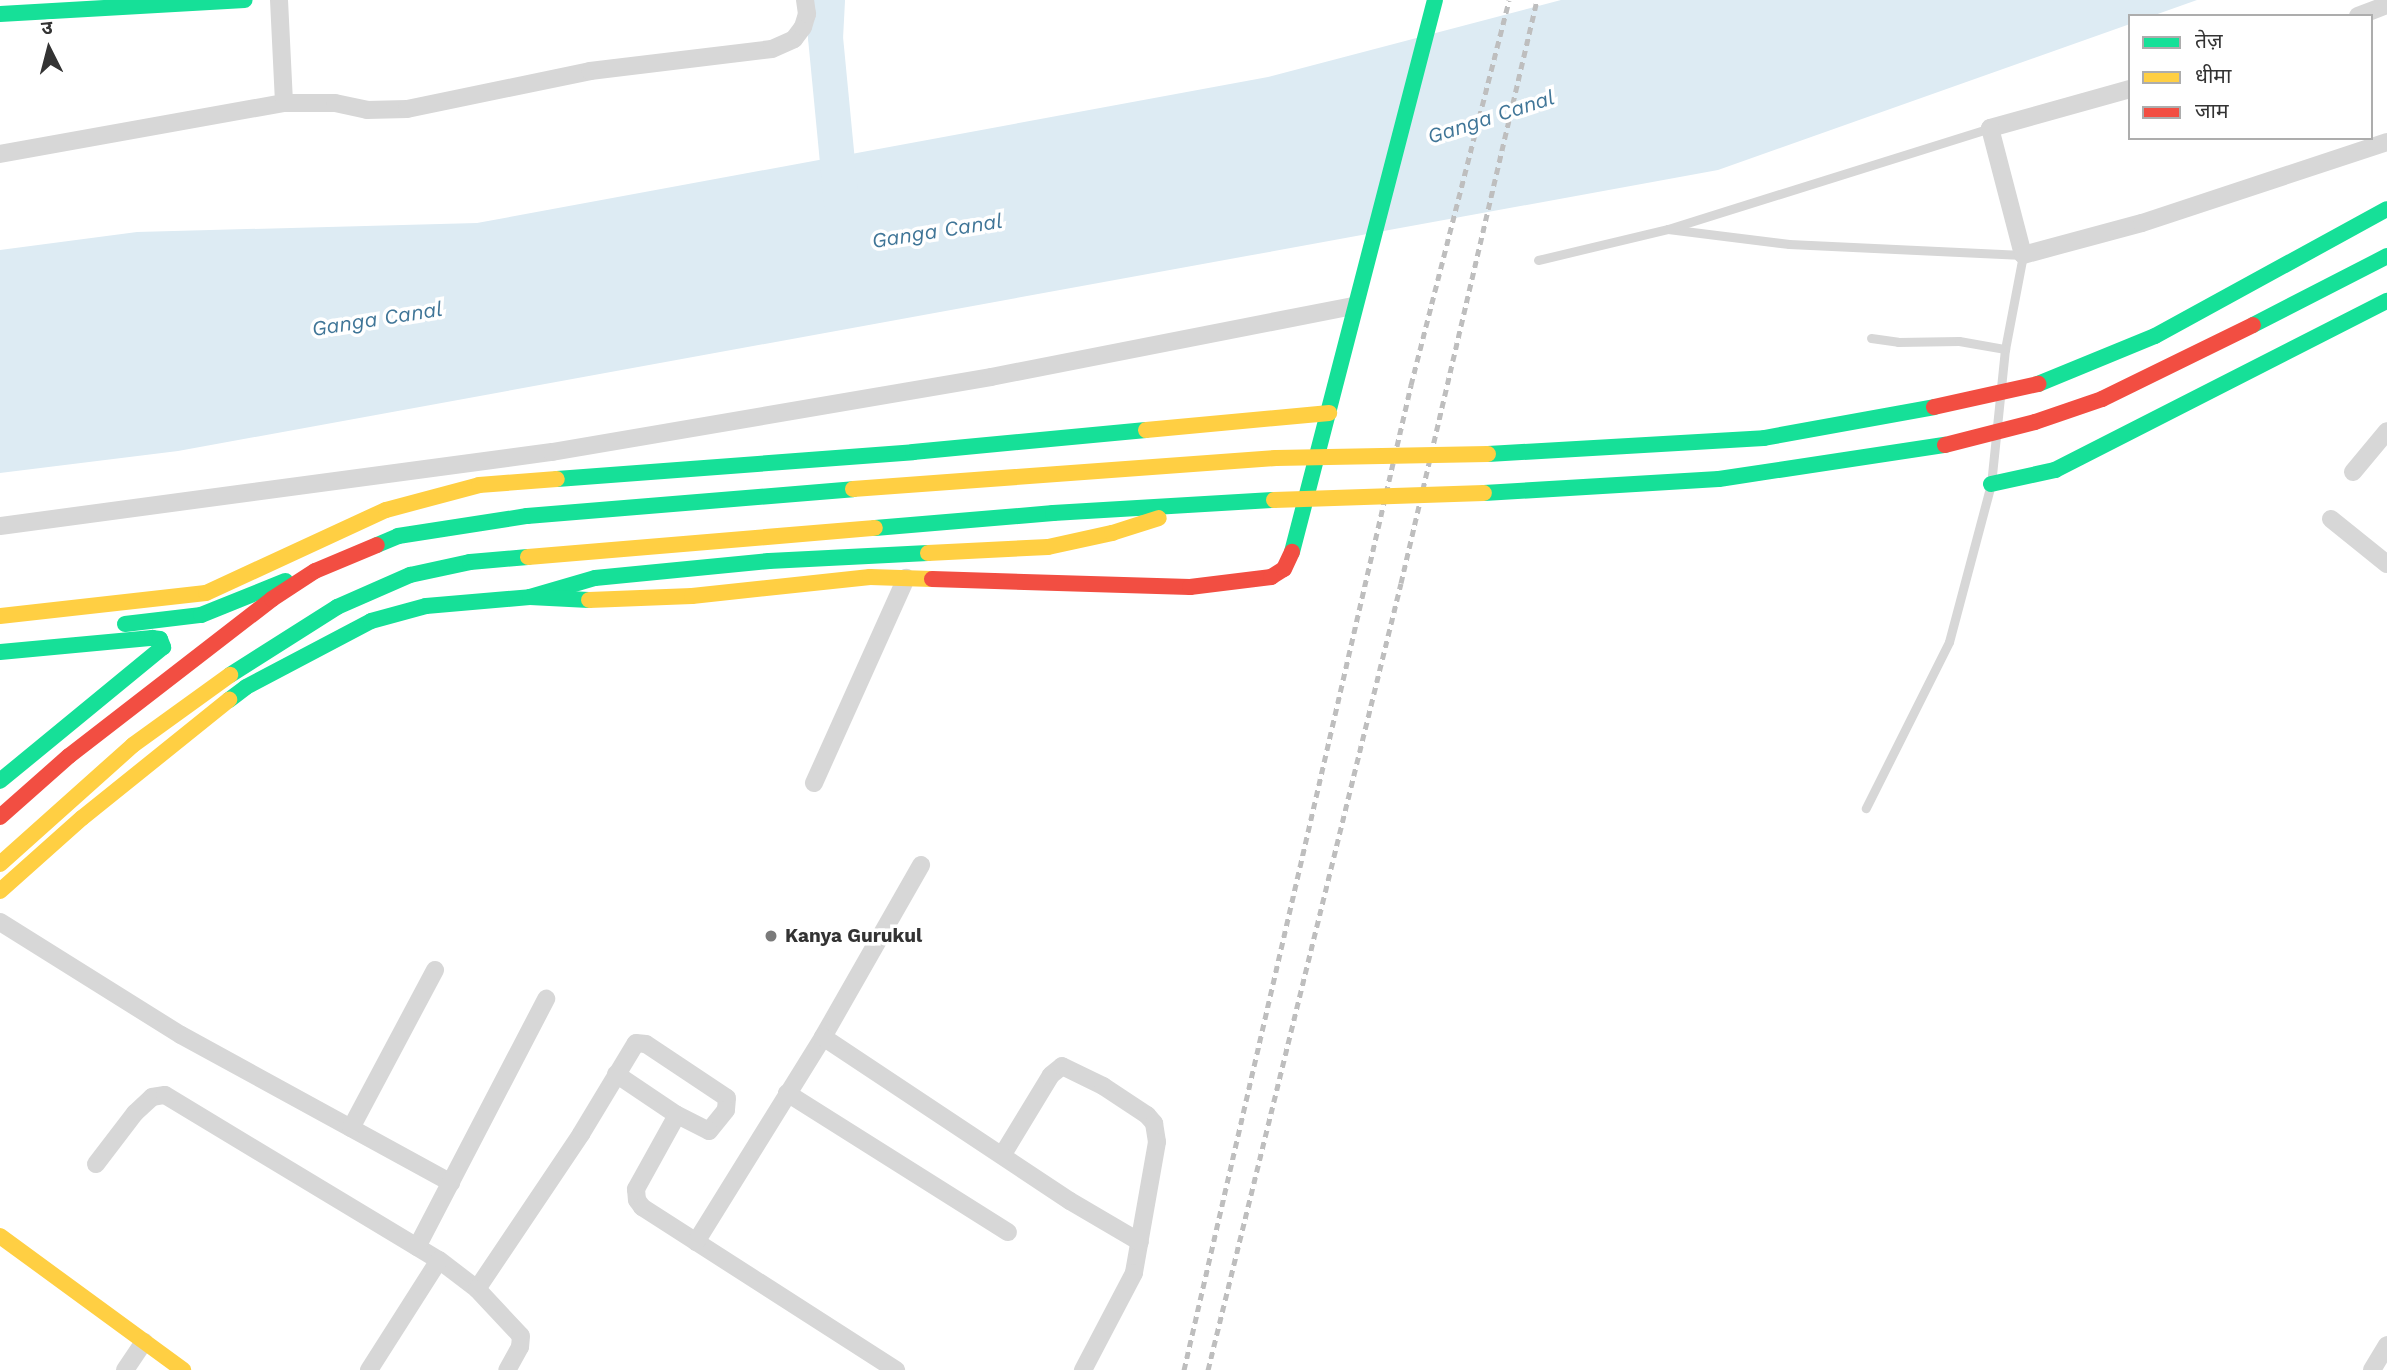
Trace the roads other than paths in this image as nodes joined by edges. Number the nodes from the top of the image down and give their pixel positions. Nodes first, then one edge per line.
1 (245, 0) edge
2 (279, 0) edge
3 (805, 0) edge
4 (217, 1) edge
5 (1433, 4) edge
6 (2387, 5) edge
7 (0, 14) edge
8 (2363, 14) edge
9 (2128, 90) edge
10 (284, 103) junction
11 (1990, 128) junction
12 (2387, 142) edge
13 (0, 154) edge
14 (2387, 209) edge
15 (1668, 229) junction
16 (2024, 255) junction
17 (2387, 256) edge
18 (1538, 260) dead end
19 (2387, 301) edge
20 (1353, 306) junction
21 (1871, 338) dead end
22 (2005, 349) junction
23 (1329, 413) junction
24 (2387, 430) edge
25 (2353, 472) dead end
26 (1991, 484) junction
27 (1200, 504) junction
28 (2331, 519) dead end
29 (0, 526) edge
30 (2387, 564) edge
31 (315, 571) junction
32 (906, 578) junction
33 (530, 597) junction
34 (0, 616) edge
35 (0, 638) edge
36 (0, 652) edge
37 (0, 782) edge
38 (814, 783) dead end
39 (1866, 808) dead end
40 (0, 817) edge
41 (0, 864) edge
42 (920, 865) dead end
43 (0, 891) edge
44 (0, 922) edge
45 (435, 970) dead end
46 (546, 999) dead end
47 (823, 1037) junction
48 (616, 1074) junction
49 (787, 1093) junction
50 (677, 1115) junction
51 (351, 1128) junction
52 (1003, 1154) junction
53 (96, 1164) dead end
54 (451, 1183) junction
55 (1008, 1232) dead end
56 (0, 1236) edge
57 (696, 1242) junction
58 (1140, 1242) junction
59 (417, 1247) junction
60 (439, 1260) junction
61 (477, 1289) junction
62 (144, 1342) junction
63 (2387, 1345) edge
64 (125, 1370) edge
65 (183, 1370) edge
66 (369, 1370) edge
67 (507, 1370) edge
68 (896, 1370) edge
69 (1083, 1370) edge
70 (2372, 1370) edge

1 - 4 main road
2 - 10 street
3 - 10 street
4 - 7 main road
5 - 20 main road
6 - 8 street
9 - 11 street
10 - 13 street
11 - 15 lane
11 - 16 street
12 - 16 street
14 - 31 main road, bridge
15 - 16 lane
15 - 18 lane
16 - 22 lane
17 - 27 main road, bridge
19 - 26 main road
20 - 23 main road
20 - 29 street
21 - 22 lane
22 - 26 lane
23 - 32 main road
23 - 34 main road
24 - 25 street
26 - 39 lane
27 - 33 main road
27 - 41 main road
28 - 30 street
31 - 35 main road
31 - 40 main road
32 - 33 main road
32 - 38 street
33 - 43 main road
36 - 37 main road
42 - 47 street
44 - 51 street
45 - 51 street
46 - 54 street
47 - 49 street
47 - 52 street
48 - 50 street
48 - 50 street
48 - 61 street
49 - 55 street
49 - 57 street
50 - 57 street
51 - 54 street
52 - 58 street
52 - 58 street
53 - 59 street
54 - 59 street
56 - 62 main road
57 - 68 street
58 - 69 street
59 - 60 street
60 - 61 street
60 - 66 street
61 - 67 street
62 - 64 street
62 - 65 main road
63 - 70 street

